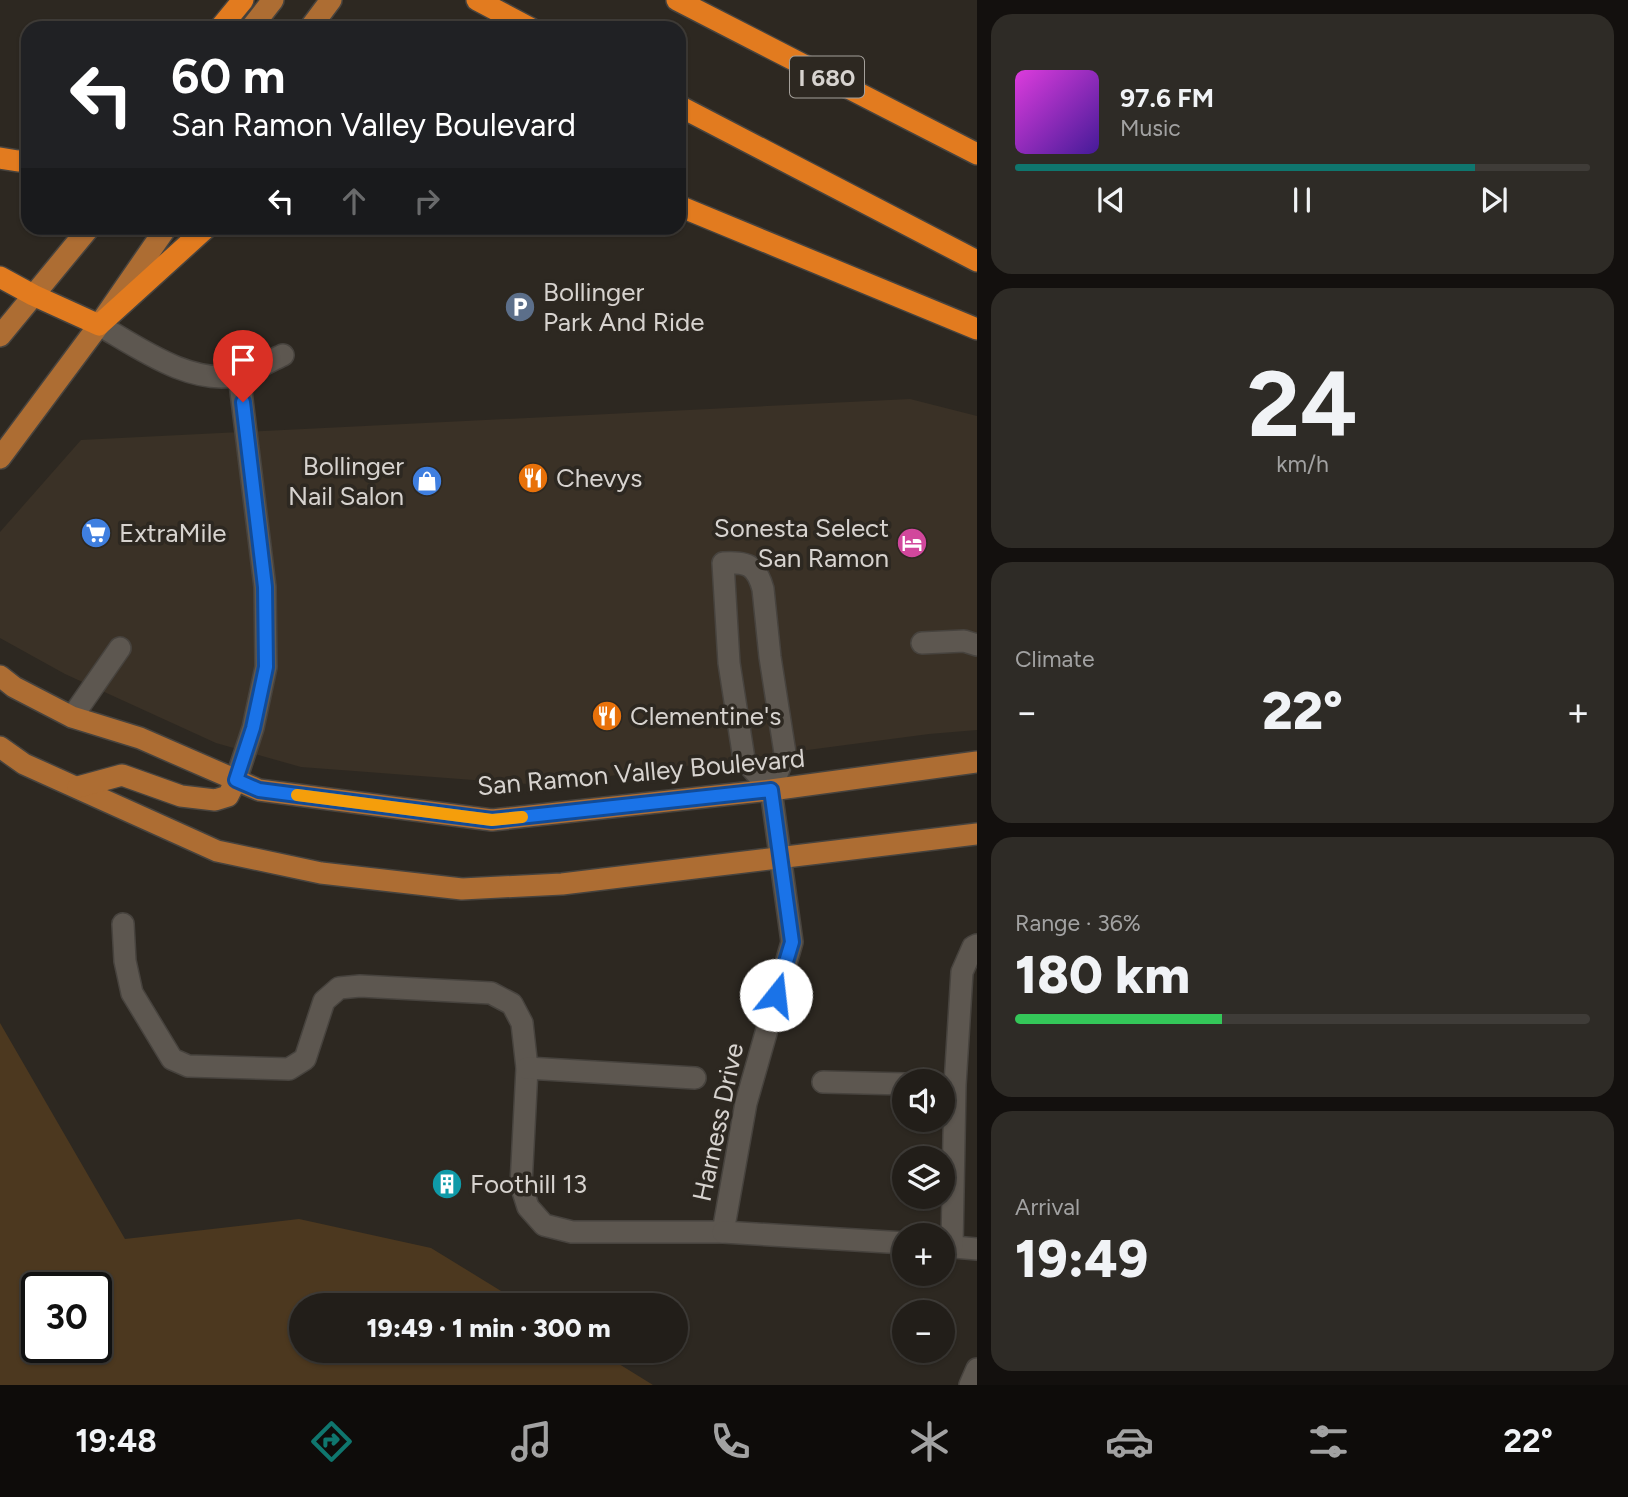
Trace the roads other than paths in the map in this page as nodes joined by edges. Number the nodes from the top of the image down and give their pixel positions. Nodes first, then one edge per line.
1 (243, 0) edge
2 (273, 0) edge
3 (477, 0) edge
4 (677, 0) edge
5 (226, 21) edge
6 (256, 21) edge
7 (517, 21) edge
8 (686, 110) edge
9 (977, 155) edge
10 (0, 158) edge
11 (21, 161) edge
12 (686, 209) edge
13 (83, 235) edge
14 (161, 235) edge
15 (198, 235) edge
16 (977, 261) edge
17 (0, 276) edge
18 (33, 295) junction
19 (99, 325) junction
20 (977, 329) edge
21 (0, 336) edge
22 (284, 355) dead end
23 (239, 374) junction
24 (0, 458) edge
25 (922, 643) dead end
26 (977, 645) edge
27 (120, 648) dead end
28 (0, 676) edge
29 (72, 717) junction
30 (0, 747) edge
31 (977, 762) edge
32 (236, 780) junction
33 (78, 787) junction
34 (771, 790) junction
35 (977, 834) edge
36 (779, 859) junction
37 (123, 924) dead end
38 (977, 945) edge
39 (527, 1068) junction
40 (951, 1069) edge
41 (695, 1078) dead end
42 (823, 1082) dead end
43 (892, 1084) edge
44 (949, 1132) edge
45 (948, 1223) edge
46 (723, 1232) junction
47 (892, 1242) edge
48 (955, 1247) edge
49 (977, 1249) edge
50 (977, 1368) edge
51 (970, 1385) edge

1 - 5 highway
2 - 6 main road
3 - 7 highway
4 - 9 highway, I 680
8 - 16 highway
10 - 11 highway
12 - 20 highway
13 - 18 main road
14 - 19 main road
15 - 19 highway
17 - 18 highway
18 - 19 highway
18 - 21 main road
19 - 23 street
19 - 24 main road
22 - 23 street
23 - 32 street
25 - 26 street
27 - 29 street
28 - 29 main road, San Ramon Valley Boulevard
29 - 32 main road, San Ramon Valley Boulevard
30 - 33 main road
31 - 34 main road, San Ramon Valley Boulevard
32 - 33 main road
32 - 34 main road, San Ramon Valley Boulevard
33 - 36 main road
34 - 34 street
34 - 36 street, Harness Drive
35 - 36 main road
36 - 46 street, Harness Drive
37 - 39 street, Harness Drive
38 - 40 street
39 - 41 street
39 - 46 street, Harness Drive
42 - 43 street
44 - 45 street
46 - 47 street
48 - 49 street
50 - 51 street

